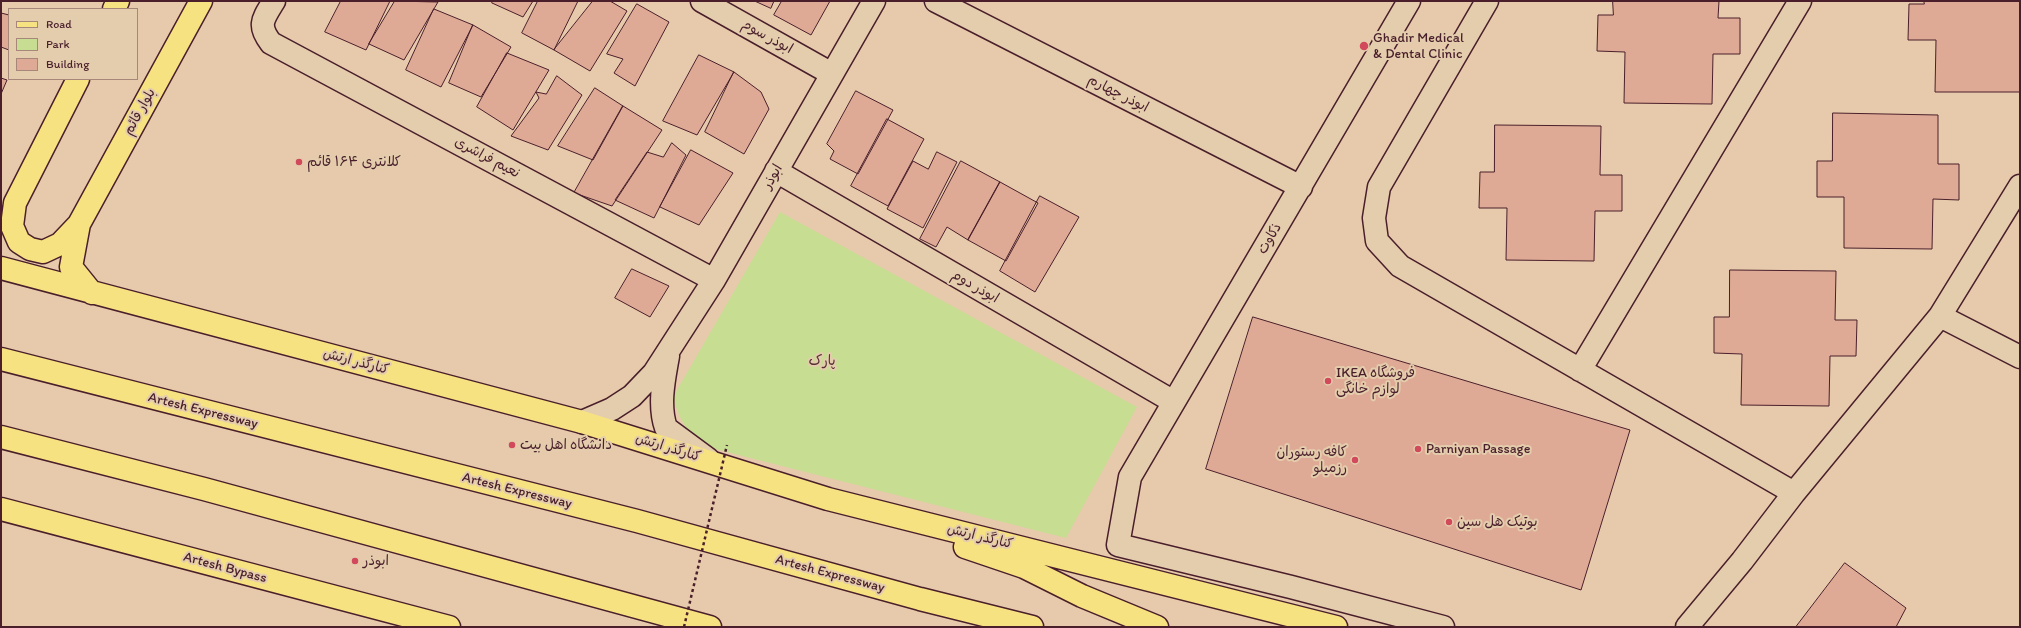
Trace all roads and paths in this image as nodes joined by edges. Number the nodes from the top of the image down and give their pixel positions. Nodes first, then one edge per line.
1 (201, 1) edge
2 (274, 1) edge
3 (702, 1) edge
4 (874, 1) edge
5 (936, 1) edge
6 (1409, 1) edge
7 (1487, 1) edge
8 (1800, 1) edge
9 (832, 74) junction
10 (77, 80) edge
11 (776, 171) junction
12 (2020, 186) edge
13 (1301, 187) junction
14 (8, 209) edge
15 (79, 224) junction
16 (1, 268) edge
17 (714, 280) junction
18 (92, 293) junction
19 (1940, 316) junction
20 (669, 351) junction
21 (2020, 357) edge
22 (1, 359) edge
23 (1580, 370) junction
24 (1174, 402) junction
25 (582, 422) junction
26 (1, 437) edge
27 (727, 445) dead end
28 (710, 461) junction
29 (1794, 493) junction
30 (828, 499) junction
31 (1, 509) edge
32 (449, 627) edge
33 (684, 627) edge
34 (710, 627) edge
35 (1032, 627) edge
36 (1157, 627) edge
37 (1336, 627) edge
38 (1443, 627) edge
39 (1687, 627) edge

1 - 15 main road, بلوار قائم
2 - 17 street, نعیم فراشری
3 - 9 street, ابوذر سوم
4 - 9 street, ابوذر
5 - 13 street, ابوذر چهارم
6 - 13 street, ذکاوت
7 - 23 street
8 - 23 street
9 - 11 street, ابوذر
10 - 14 main road
11 - 17 street, ابوذر
11 - 24 street, ابوذر دوم
12 - 19 street
13 - 24 street, ذکاوت
14 - 15 main road
15 - 18 main road
16 - 18 main road, کنارگذر ارتش
17 - 20 street, ابوذر
18 - 25 main road, کنارگذر ارتش
19 - 21 street
19 - 29 street
20 - 25 street, ابوذر
20 - 28 street
22 - 35 main road, Artesh Expressway
23 - 29 street
24 - 38 street, ذکاوت
25 - 28 main road, کنارگذر ارتش
26 - 34 main road
27 - 33 path, bridge
28 - 30 main road, کنارگذر ارتش
29 - 39 street
30 - 36 main road
30 - 37 main road, کنارگذر ارتش
31 - 32 main road, Artesh Bypass

